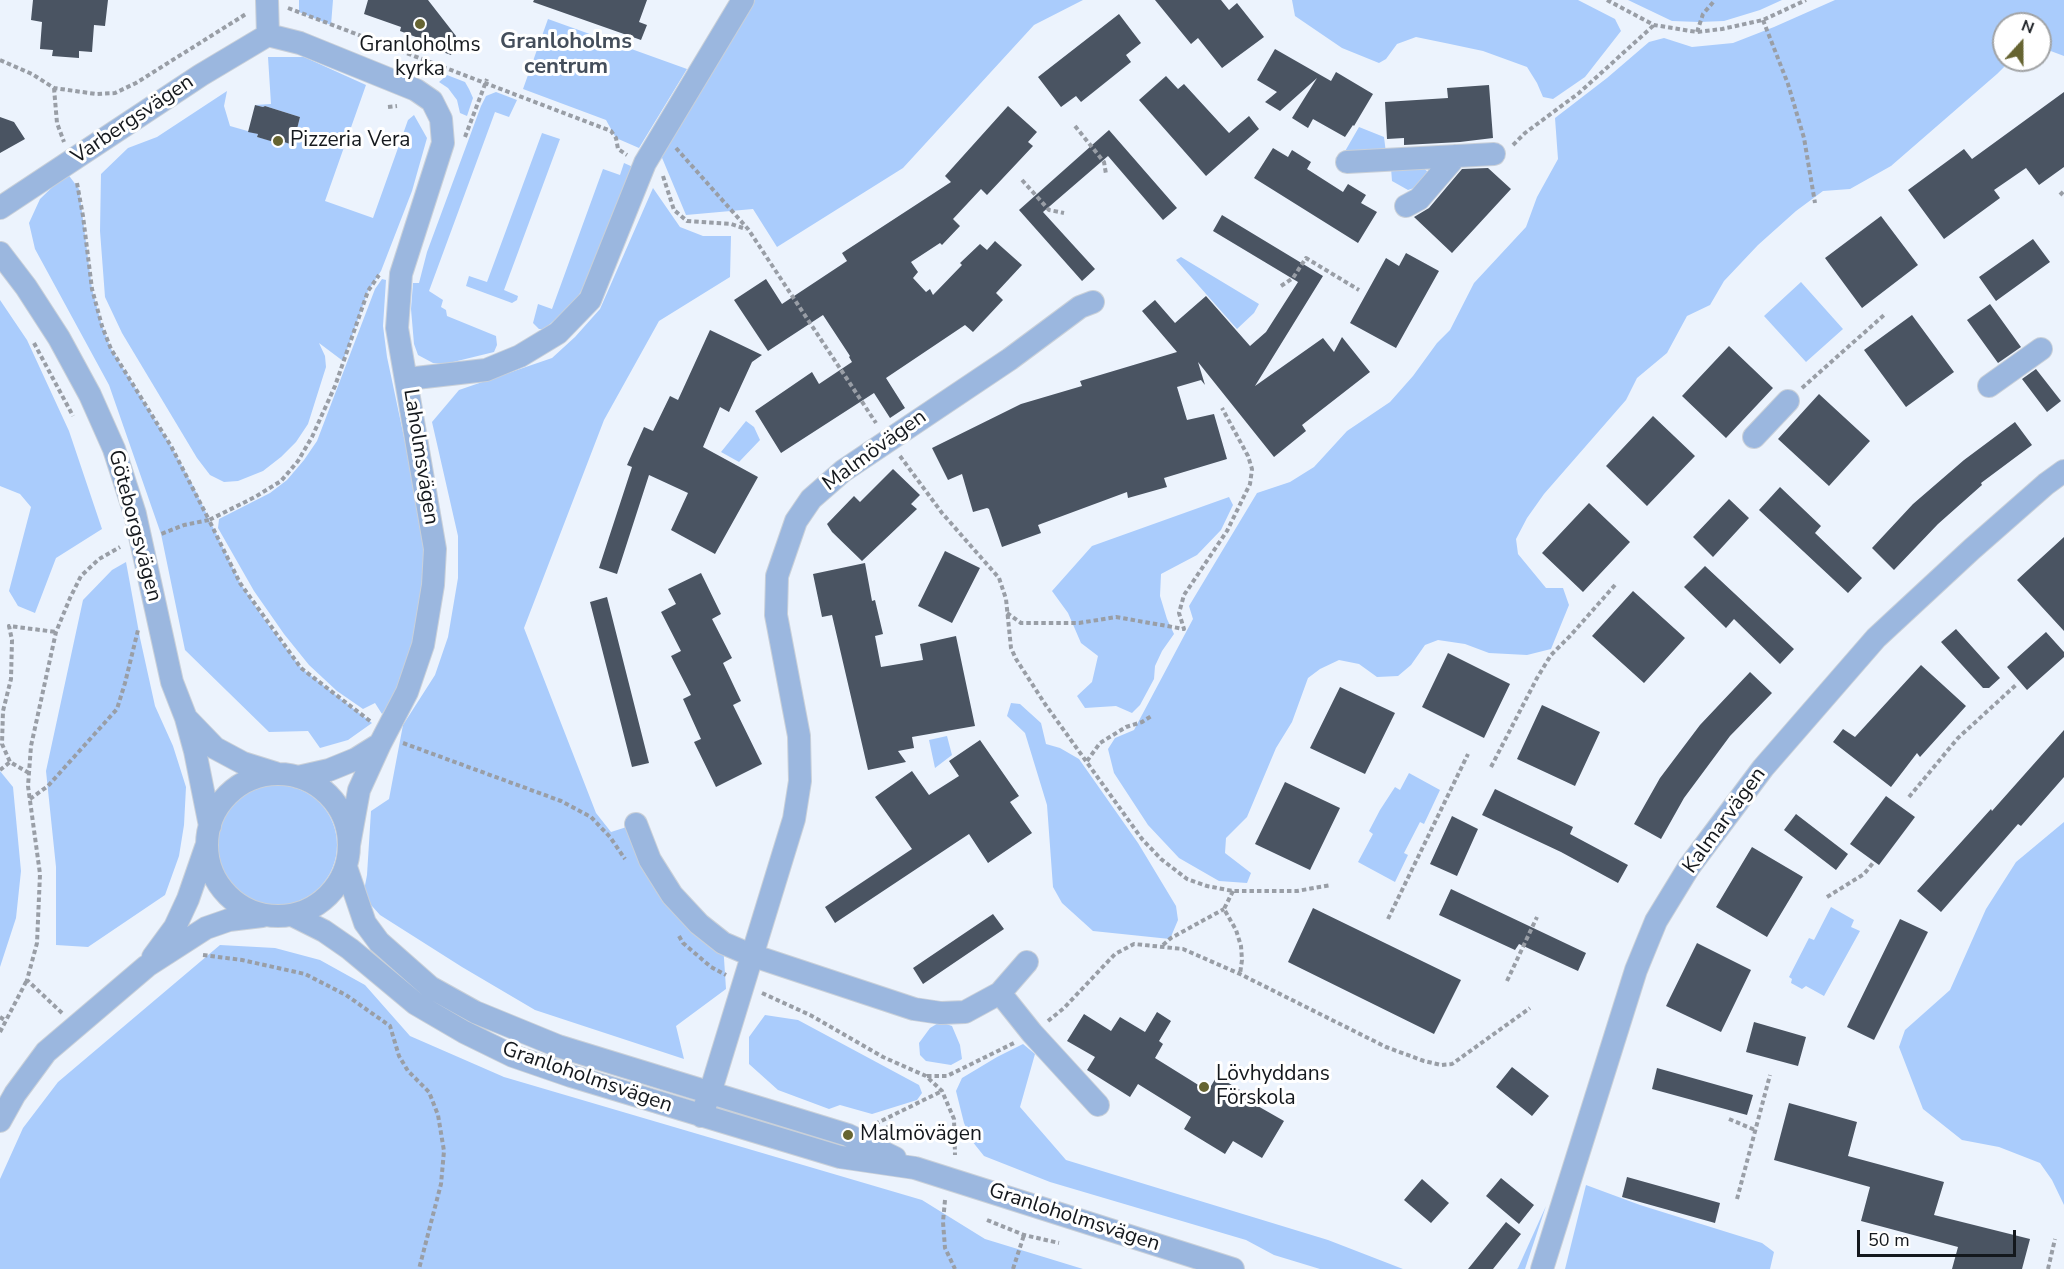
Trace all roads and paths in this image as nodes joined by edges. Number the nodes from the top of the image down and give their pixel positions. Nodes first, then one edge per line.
1 (742, 0) edge
2 (1607, 0) edge
3 (1715, 0) edge
4 (1806, 0) edge
5 (267, 1) edge
6 (1763, 20) junction
7 (1654, 25) junction
8 (1697, 32) junction
9 (268, 35) junction
10 (0, 60) edge
11 (487, 79) dead end
12 (485, 84) junction
13 (54, 88) junction
14 (1075, 126) dead end
15 (297, 129) dead end
16 (663, 132) junction
17 (345, 145) dead end
18 (1503, 149) joint
19 (1456, 156) junction
20 (71, 161) junction
21 (1347, 162) dead end
22 (645, 163) junction
23 (1106, 174) dead end
24 (1022, 180) dead end
25 (1815, 203) dead end
26 (1406, 206) dead end
27 (0, 208) edge
28 (1064, 213) dead end
29 (748, 229) junction
30 (0, 253) edge
31 (381, 271) dead end
32 (1281, 286) dead end
33 (1359, 290) dead end
34 (1093, 302) dead end
35 (1884, 315) dead end
36 (33, 341) dead end
37 (2041, 349) dead end
38 (407, 379) junction
39 (1989, 386) dead end
40 (859, 398) dead end
41 (1788, 401) joint
42 (1221, 408) dead end
43 (77, 422) dead end
44 (1754, 436) dead end
45 (910, 471) dead end
46 (2064, 471) edge
47 (208, 520) junction
48 (161, 534) dead end
49 (123, 545) dead end
50 (1615, 585) dead end
51 (1007, 612) junction
52 (139, 621) dead end
53 (56, 632) junction
54 (2017, 684) dead end
55 (1153, 715) dead end
56 (186, 718) junction
57 (376, 733) junction
58 (1468, 754) dead end
59 (1087, 761) junction
60 (9, 762) junction
61 (1491, 766) dead end
62 (0, 770) edge
63 (29, 773) junction
64 (288, 776) junction
65 (1909, 797) dead end
66 (30, 799) junction
67 (636, 824) dead end
68 (208, 836) junction
69 (349, 844) junction
70 (1873, 863) dead end
71 (346, 867) junction
72 (1331, 885) dead end
73 (1233, 891) junction
74 (1827, 897) dead end
75 (1224, 909) junction
76 (266, 915) junction
77 (292, 915) junction
78 (1537, 917) dead end
79 (1388, 919) dead end
80 (1162, 946) junction
81 (170, 952) junction
82 (751, 955) junction
83 (1027, 962) dead end
84 (147, 966) junction
85 (1240, 974) junction
86 (27, 980) junction
87 (1507, 981) dead end
88 (1000, 993) junction
89 (1530, 1008) dead end
90 (0, 1017) edge
91 (6, 1021) junction
92 (72, 1028) junction
93 (0, 1032) edge
94 (1032, 1033) junction
95 (1770, 1075) dead end
96 (926, 1076) dead end
97 (942, 1091) dead end
98 (710, 1093) junction
99 (1098, 1105) dead end
100 (701, 1116) junction
101 (1729, 1119) dead end
102 (0, 1120) edge
103 (875, 1124) dead end
104 (1755, 1130) junction
105 (915, 1168) junction
106 (1737, 1198) dead end
107 (945, 1200) dead end
108 (987, 1220) dead end
109 (1024, 1235) junction
110 (2055, 1239) dead end
111 (1059, 1243) dead end
112 (1193, 1263) edge
113 (419, 1269) edge
114 (955, 1269) edge
115 (1013, 1269) edge
116 (1233, 1269) edge
117 (1542, 1269) edge
118 (2048, 1269) edge

1 - 16 street, Laholmsvägen
2 - 7 path
3 - 8 path
4 - 6 path
5 - 9 street
5 - 12 path
5 - 13 path
6 - 8 path
6 - 25 path
7 - 8 path
7 - 18 path
9 - 20 street, Varbergsvägen
9 - 38 street
10 - 13 path
11 - 12 path
12 - 22 path
13 - 20 path
14 - 23 path
15 - 17 path
16 - 22 street, Laholmsvägen
16 - 29 path
18 - 19 street
19 - 21 street
19 - 26 street
20 - 27 street, Varbergsvägen
20 - 47 path
22 - 29 path
22 - 38 street, Laholmsvägen
24 - 28 path
29 - 40 path
30 - 56 street, Göteborgsvägen
31 - 47 path
32 - 33 path
34 - 82 street, Malmövägen
35 - 41 path
36 - 43 path
37 - 39 street
38 - 57 street, Laholmsvägen
41 - 44 street
42 - 51 path
45 - 51 path
46 - 117 street, Kalmarvägen
47 - 48 path
47 - 57 path
49 - 53 path
50 - 61 path
51 - 59 path
52 - 66 path
53 - 60 path
53 - 63 path
54 - 65 path
55 - 59 path
56 - 64 street, Göteborgsvägen
56 - 68 street, Göteborgsvägen
57 - 64 street
57 - 69 street, Laholmsvägen
58 - 79 path
59 - 73 path
60 - 62 path
60 - 63 path
63 - 66 path
64 - 68 street
64 - 69 street
66 - 86 path
67 - 82 street
68 - 76 street
68 - 84 street
69 - 71 street
70 - 74 path
71 - 77 street
71 - 98 street, Granloholmsvägen
72 - 73 path
73 - 75 path
75 - 80 path
75 - 85 path
76 - 77 street
76 - 81 street
77 - 100 street, Granloholmsvägen
78 - 87 path
80 - 85 path
80 - 94 path
81 - 84 street
81 - 113 path
82 - 88 street
82 - 98 street, Malmövägen
83 - 88 street
84 - 92 street
85 - 89 path
86 - 91 path
86 - 92 path
88 - 94 street
90 - 91 path
91 - 93 path
92 - 102 street
94 - 96 path
94 - 99 street
95 - 104 path
97 - 103 path
98 - 100 street, Malmövägen
98 - 105 street, Granloholmsvägen
100 - 105 street, Granloholmsvägen
101 - 104 path
104 - 106 path
105 - 112 street, Granloholmsvägen
107 - 114 path
108 - 109 path
109 - 111 path
109 - 115 path
110 - 118 path
112 - 116 street, Granloholmsvägen

